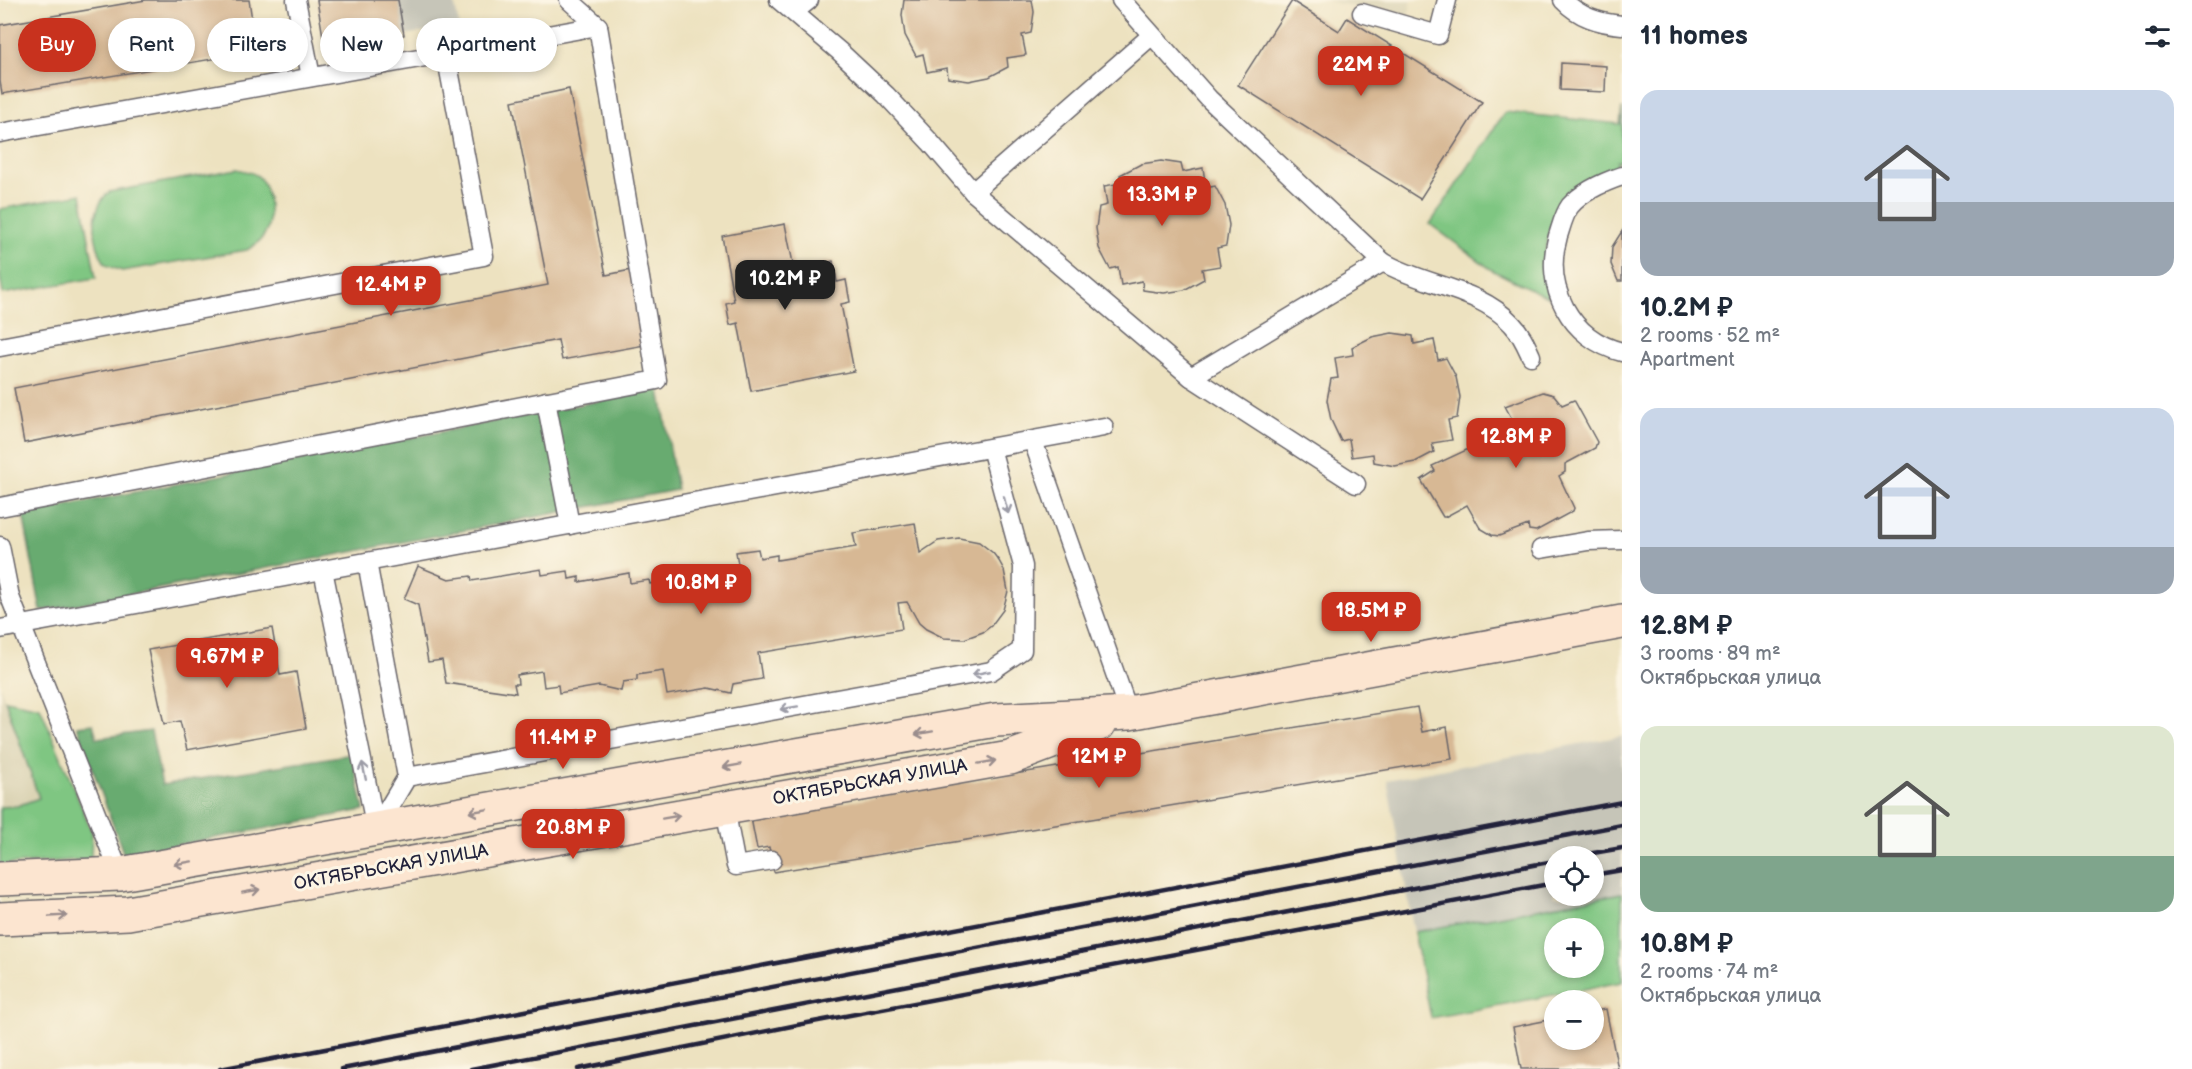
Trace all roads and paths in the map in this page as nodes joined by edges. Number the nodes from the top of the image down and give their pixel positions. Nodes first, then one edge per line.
1 (296, 0) edge
2 (569, 0) edge
3 (779, 0) edge
4 (809, 0) edge
5 (1121, 0) edge
6 (1447, 0) edge
7 (1563, 0) edge
8 (794, 12) junction
9 (1362, 13) dead end
10 (1622, 25) edge
11 (598, 26) junction
12 (557, 34) edge
13 (1151, 36) junction
14 (416, 59) edge
15 (449, 72) edge
16 (310, 77) junction
17 (0, 133) edge
18 (1622, 176) edge
19 (973, 192) junction
20 (1383, 262) junction
21 (0, 347) edge
22 (1622, 352) edge
23 (1531, 356) dead end
24 (1191, 377) junction
25 (546, 401) junction
26 (1104, 427) dead end
27 (1033, 441) junction
28 (991, 448) junction
29 (1356, 484) dead end
30 (0, 507) edge
31 (570, 525) junction
32 (1622, 540) edge
33 (0, 546) edge
34 (1541, 549) dead end
35 (367, 562) junction
36 (323, 570) junction
37 (1622, 622) edge
38 (21, 625) junction
39 (0, 629) edge
40 (1129, 713) junction
41 (407, 777) junction
42 (725, 808) junction
43 (376, 829) junction
44 (772, 860) dead end
45 (120, 874) junction
46 (0, 879) edge
47 (0, 919) edge

1 - 16 lane
2 - 11 lane
3 - 8 lane
4 - 8 lane
5 - 13 lane
6 - 9 lane
7 - 10 lane
8 - 19 lane
11 - 12 lane
11 - 25 lane
13 - 19 lane
13 - 20 lane
14 - 16 lane
15 - 21 lane
16 - 17 lane
18 - 22 lane
19 - 24 lane
20 - 23 lane
20 - 24 lane
24 - 29 lane
25 - 30 lane
25 - 31 lane
26 - 27 lane
27 - 28 lane
27 - 40 lane
28 - 31 lane
28 -> 41 lane
31 - 35 lane
32 - 34 lane
33 - 38 lane
35 - 36 lane
35 - 41 lane
36 - 38 lane
43 -> 36 lane
37 - 40 main road, ОКТЯБРЬСКАЯ УЛИЦА
38 - 39 lane
38 - 45 lane
42 -> 40 main road, ОКТЯБРЬСКАЯ УЛИЦА
40 -> 43 main road, ОКТЯБРЬСКАЯ УЛИЦА
41 - 43 lane
42 - 44 lane
47 -> 42 main road, ОКТЯБРЬСКАЯ УЛИЦА
43 -> 45 main road, ОКТЯБРЬСКАЯ УЛИЦА
45 - 46 main road, ОКТЯБРЬСКАЯ УЛИЦА

